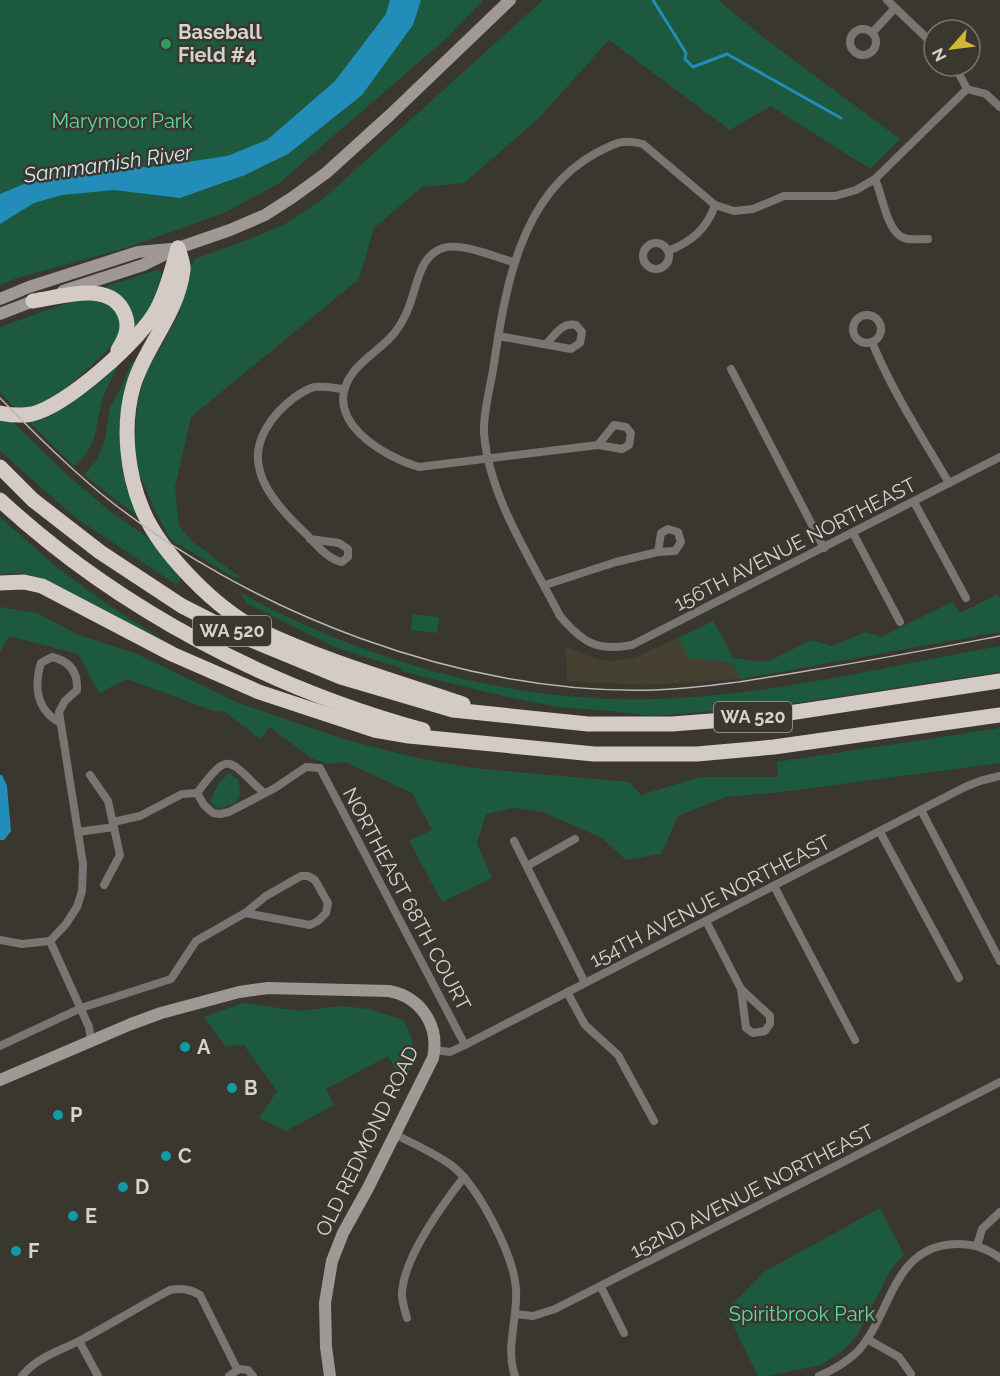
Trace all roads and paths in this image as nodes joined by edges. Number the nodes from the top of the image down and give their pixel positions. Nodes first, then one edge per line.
1 (510, 0) edge
2 (887, 0) edge
3 (895, 8) junction
4 (873, 33) dead end
5 (922, 34) edge
6 (961, 78) edge
7 (967, 89) junction
8 (1000, 107) edge
9 (875, 179) junction
10 (715, 205) junction
11 (928, 239) dead end
12 (178, 248) junction
13 (668, 250) dead end
14 (513, 262) junction
15 (0, 299) edge
16 (33, 301) junction
17 (0, 314) edge
18 (498, 336) junction
19 (872, 342) dead end
20 (547, 343) dead end
21 (107, 364) junction
22 (730, 369) dead end
23 (343, 388) junction
24 (0, 413) edge
25 (598, 445) dead end
26 (1000, 457) edge
27 (488, 458) junction
28 (0, 467) edge
29 (949, 483) junction
30 (0, 500) edge
31 (914, 502) junction
32 (853, 533) junction
33 (310, 539) dead end
34 (824, 548) junction
35 (658, 552) dead end
36 (0, 583) edge
37 (545, 585) junction
38 (966, 598) dead end
39 (900, 622) dead end
40 (1000, 681) edge
41 (1000, 715) edge
42 (503, 717) junction
43 (59, 722) junction
44 (467, 742) junction
45 (90, 775) dead end
46 (1000, 776) edge
47 (197, 793) junction
48 (264, 793) junction
49 (921, 810) junction
50 (113, 824) junction
51 (78, 832) junction
52 (880, 832) junction
53 (575, 839) dead end
54 (514, 841) dead end
55 (527, 866) junction
56 (104, 885) dead end
57 (774, 886) junction
58 (245, 913) junction
59 (706, 921) junction
60 (0, 940) edge
61 (50, 941) junction
62 (1000, 961) edge
63 (959, 978) dead end
64 (585, 983) junction
65 (741, 989) junction
66 (567, 992) junction
67 (81, 1008) junction
68 (855, 1040) dead end
69 (91, 1041) junction
70 (465, 1045) junction
71 (0, 1046) edge
72 (435, 1050) junction
73 (0, 1080) edge
74 (1000, 1082) edge
75 (654, 1121) dead end
76 (394, 1134) junction
77 (464, 1177) junction
78 (1000, 1212) edge
79 (977, 1246) junction
80 (1000, 1258) edge
81 (601, 1287) junction
82 (515, 1314) junction
83 (407, 1318) dead end
84 (624, 1333) dead end
85 (867, 1339) junction
86 (79, 1341) junction
87 (237, 1369) junction
88 (911, 1374) dead end
89 (22, 1376) edge
90 (98, 1376) edge
91 (228, 1376) edge
92 (253, 1376) edge
93 (330, 1376) edge
94 (515, 1376) edge
95 (819, 1376) edge

1 - 12 main road
2 - 3 street
3 - 4 street
3 - 5 street
6 - 7 street
7 - 8 street
7 - 9 street
9 - 10 street
9 - 11 street
10 - 13 street
10 - 14 street
12 - 15 main road
12 - 16 main road
12 - 21 highway
12 - 42 highway
14 - 18 street
14 - 23 street
16 - 17 main road
16 - 21 highway
18 - 20 street
18 - 27 street
19 - 29 street
21 - 24 highway
22 - 34 street
23 - 27 street
23 - 33 street
25 - 27 street
26 - 29 street, 156TH AVENUE NORTHEAST
27 - 37 street
28 - 42 highway, WA 520
29 - 31 street, 156TH AVENUE NORTHEAST
30 - 44 highway, WA 520
31 - 32 street, 156TH AVENUE NORTHEAST
31 - 38 street
32 - 34 street, 156TH AVENUE NORTHEAST
32 - 39 street
34 - 37 street, 156TH AVENUE NORTHEAST
35 - 37 street
36 - 44 highway
40 - 42 highway, WA 520
41 - 44 highway, WA 520
43 - 43 street
43 - 51 street
45 - 50 street
46 - 49 street, 154TH AVENUE NORTHEAST
47 - 48 street
47 - 48 street
47 - 50 street
48 - 70 street, NORTHEAST 68TH COURT
49 - 52 street, 154TH AVENUE NORTHEAST
49 - 62 street
50 - 51 street
50 - 56 street
51 - 61 street
52 - 57 street, 154TH AVENUE NORTHEAST
52 - 63 street
53 - 55 street
54 - 55 street
55 - 64 street
57 - 59 street, 154TH AVENUE NORTHEAST
57 - 68 street
58 - 58 street
58 - 67 street
59 - 64 street, 154TH AVENUE NORTHEAST
59 - 65 street
60 - 61 street
61 - 67 street
64 - 66 street, 154TH AVENUE NORTHEAST
65 - 65 street
66 - 70 street, 154TH AVENUE NORTHEAST
66 - 75 street
67 - 69 street
67 - 71 street
69 - 72 main road, OLD REDMOND ROAD
69 - 73 main road, OLD REDMOND ROAD
70 - 72 street, 154TH AVENUE NORTHEAST
72 - 76 main road, OLD REDMOND ROAD
74 - 81 street, 152ND AVENUE NORTHEAST
76 - 77 street
76 - 93 main road, OLD REDMOND ROAD
77 - 82 street
77 - 83 street
78 - 79 street
79 - 80 street
79 - 85 street
81 - 82 street, 152ND AVENUE NORTHEAST
81 - 84 street
82 - 94 street
85 - 88 street
85 - 95 street
86 - 87 street
86 - 89 street
86 - 90 street
87 - 91 street
87 - 92 street

